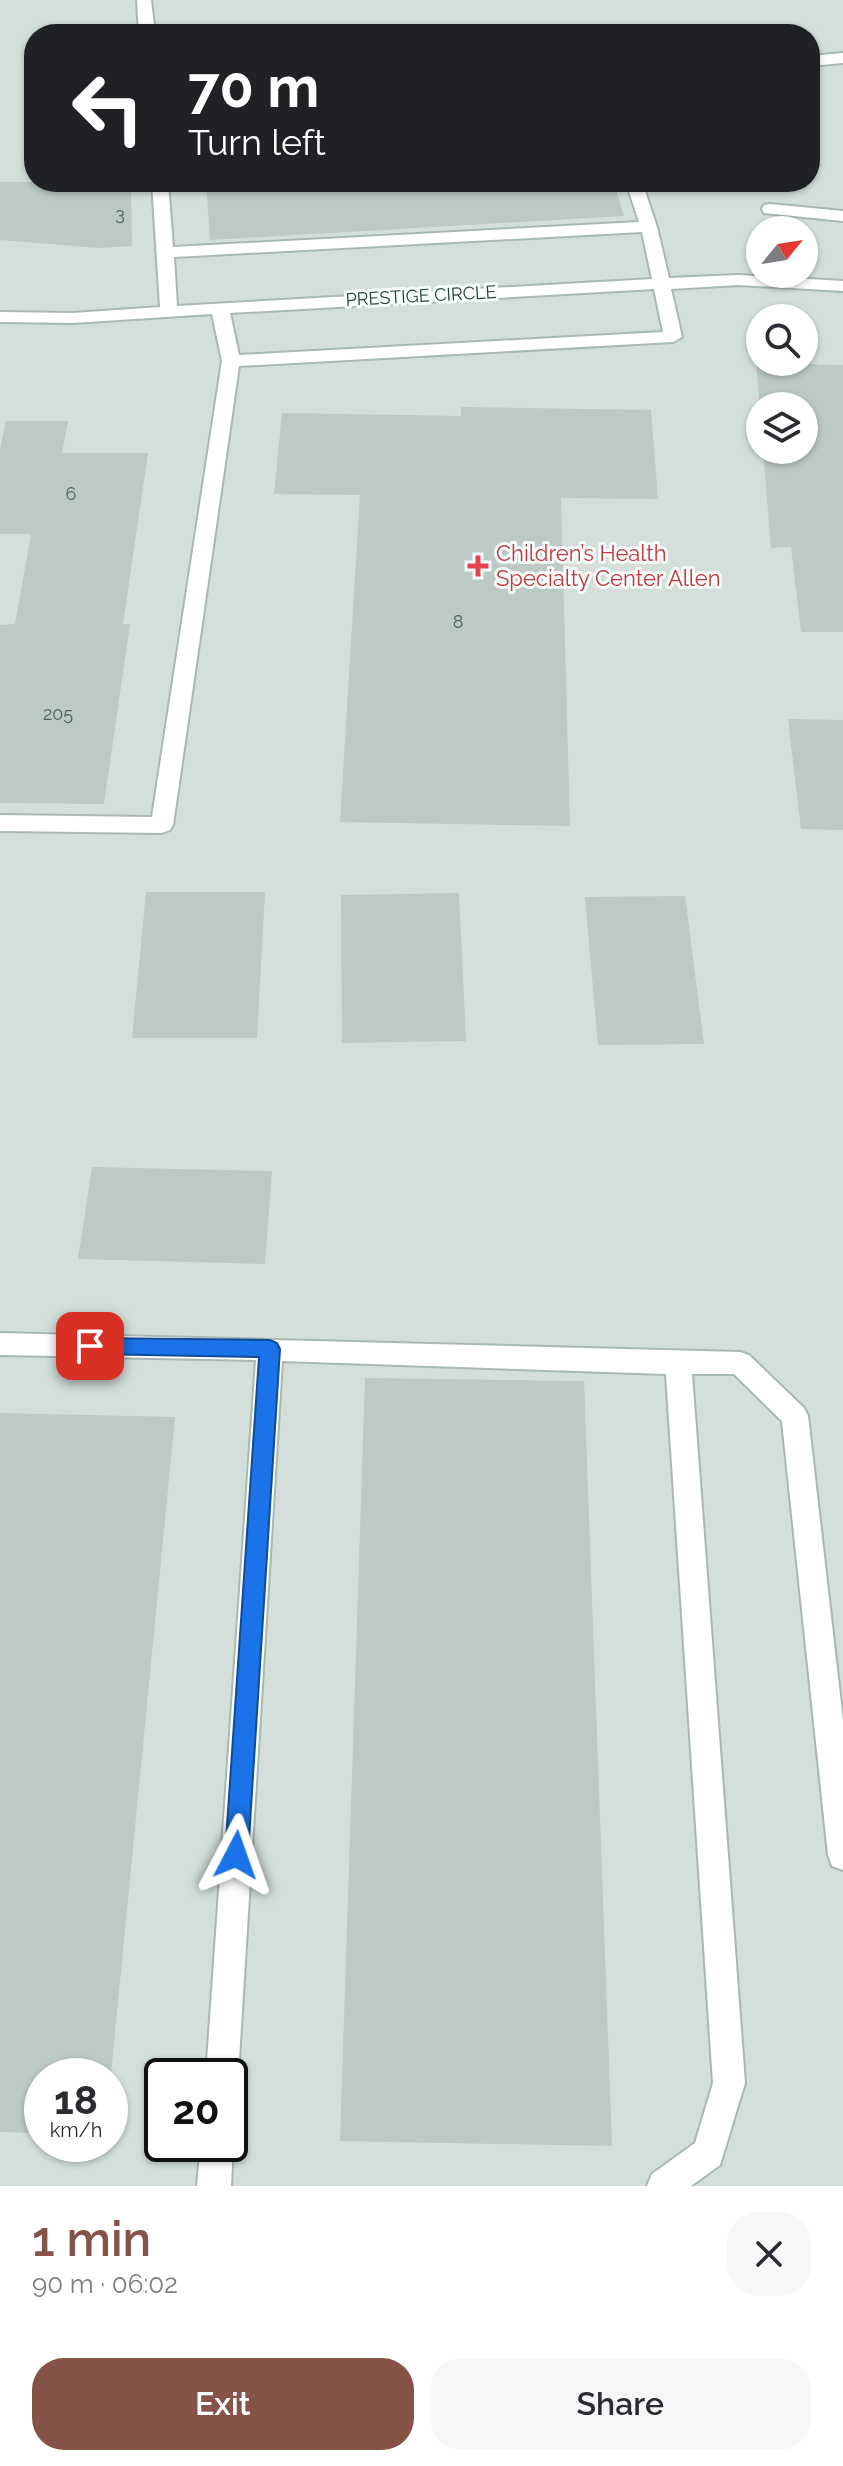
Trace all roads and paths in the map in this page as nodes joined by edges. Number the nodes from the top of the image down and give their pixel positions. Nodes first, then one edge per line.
1 (144, 0) edge
2 (146, 24) edge
3 (843, 58) edge
4 (820, 60) edge
5 (161, 192) edge
6 (637, 192) edge
7 (770, 209) dead end
8 (843, 216) edge
9 (649, 227) junction
10 (166, 252) junction
11 (662, 283) junction
12 (843, 286) edge
13 (220, 308) junction
14 (169, 312) junction
15 (0, 317) edge
16 (231, 361) junction
17 (0, 823) edge
18 (0, 1344) edge
19 (270, 1349) junction
20 (678, 1363) junction
21 (843, 1855) edge
22 (223, 2058) edge
23 (216, 2162) edge
24 (214, 2186) edge
25 (664, 2186) edge

1 - 2 street
3 - 4 street
5 - 10 street
6 - 9 street
7 - 8 street
9 - 10 street
9 - 11 street
10 - 14 street
11 - 12 street, PRESTIGE CIRCLE
11 - 13 street, PRESTIGE CIRCLE
11 - 16 street
13 - 14 street, PRESTIGE CIRCLE
13 - 16 street
14 - 15 street, PRESTIGE CIRCLE
16 - 17 street
18 - 19 street
19 - 20 street
19 - 22 street
20 - 21 street
20 - 25 street
23 - 24 street

